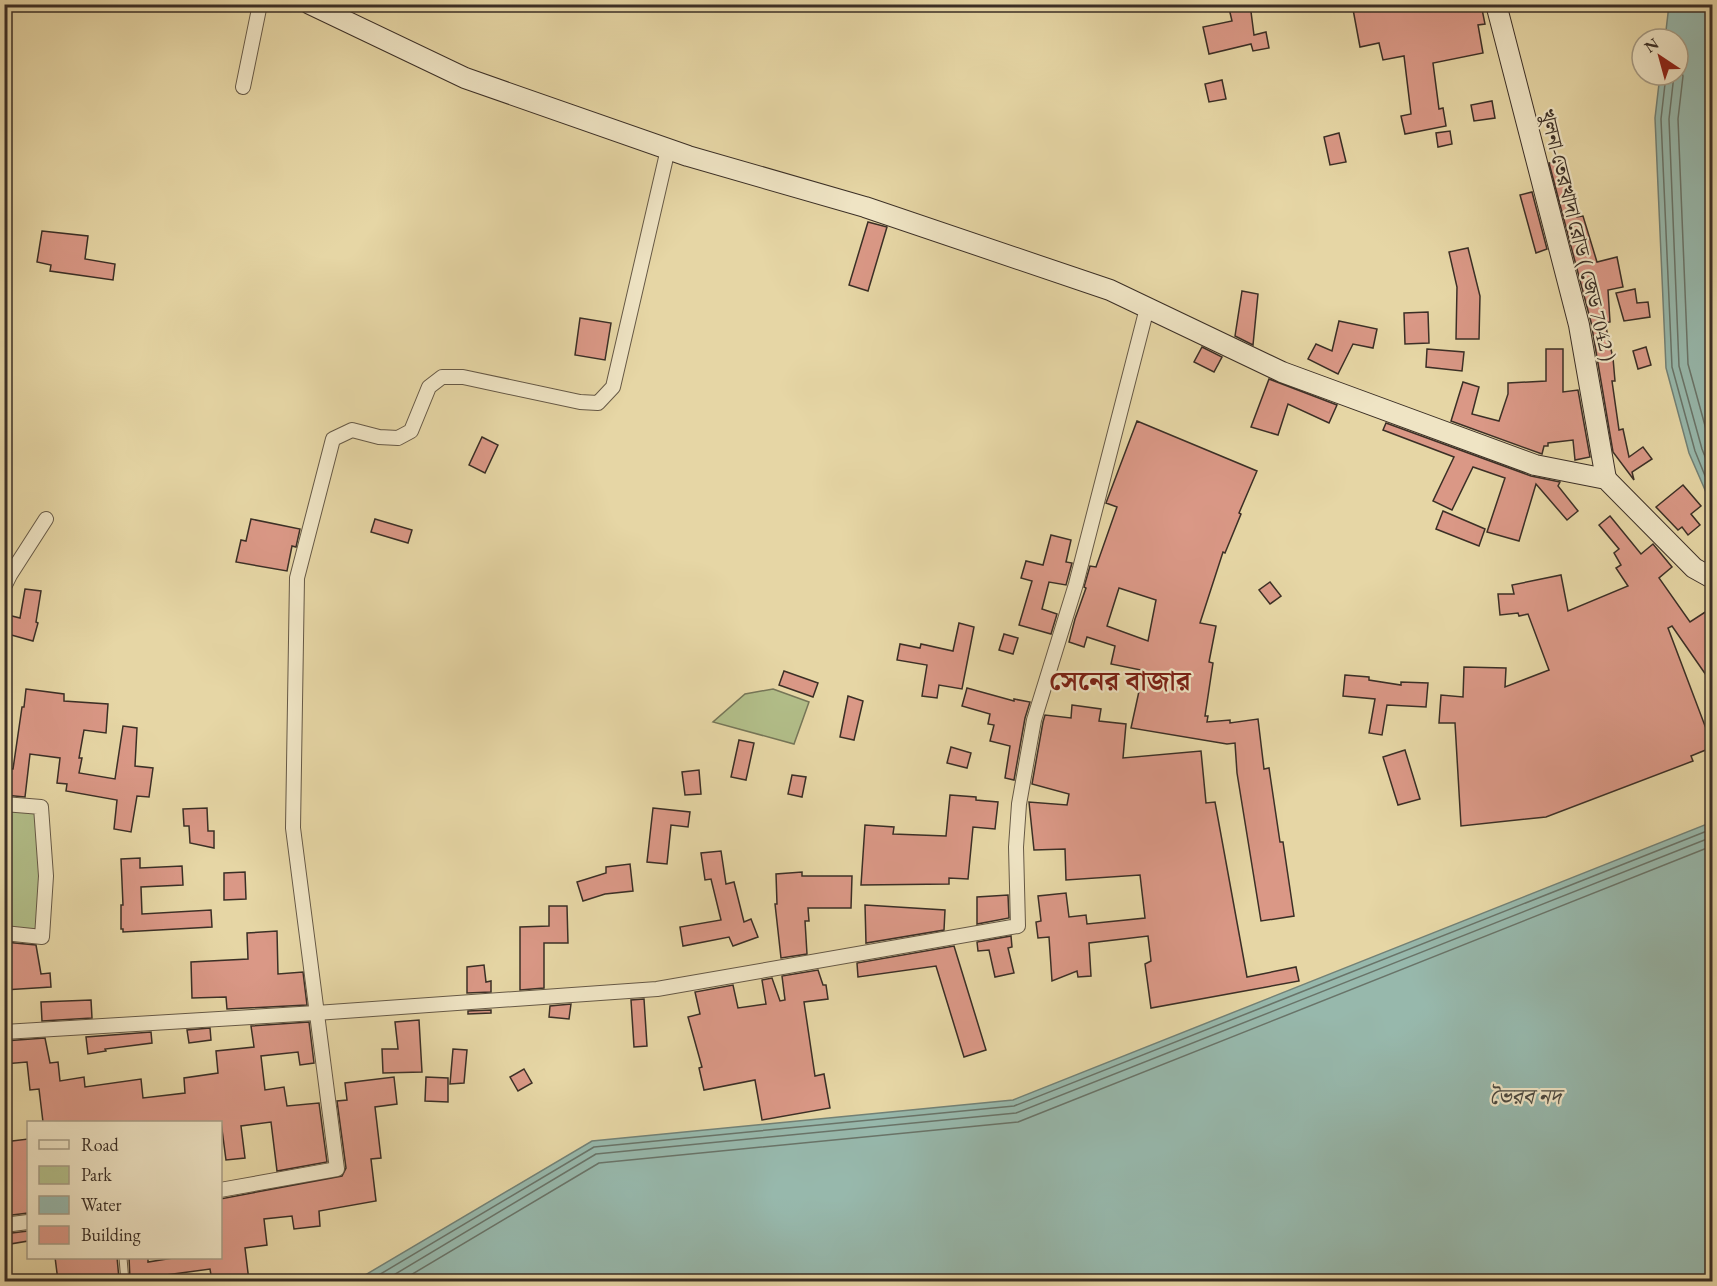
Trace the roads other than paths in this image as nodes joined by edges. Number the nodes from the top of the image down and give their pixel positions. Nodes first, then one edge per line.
1 (260, 4) edge
2 (310, 4) edge
3 (1496, 4) edge
4 (243, 87) dead end
5 (668, 149) junction
6 (1147, 308) junction
7 (1606, 478) junction
8 (46, 519) dead end
9 (1713, 578) edge
10 (4, 587) edge
11 (4, 804) edge
12 (4, 933) edge
13 (316, 1013) junction
14 (4, 1032) edge
15 (222, 1190) edge
16 (27, 1222) edge
17 (4, 1225) edge
18 (123, 1259) edge
19 (125, 1281) edge

1 - 4 street
2 - 5 main road
3 - 7 main road, খুলনা-তেরখাদা রোড ( জেড 7042 )
5 - 6 main road
5 - 13 street
6 - 7 main road
6 - 13 street
7 - 9 main road
8 - 10 street
11 - 12 street
13 - 14 street
13 - 15 street
16 - 17 street
18 - 19 lane

